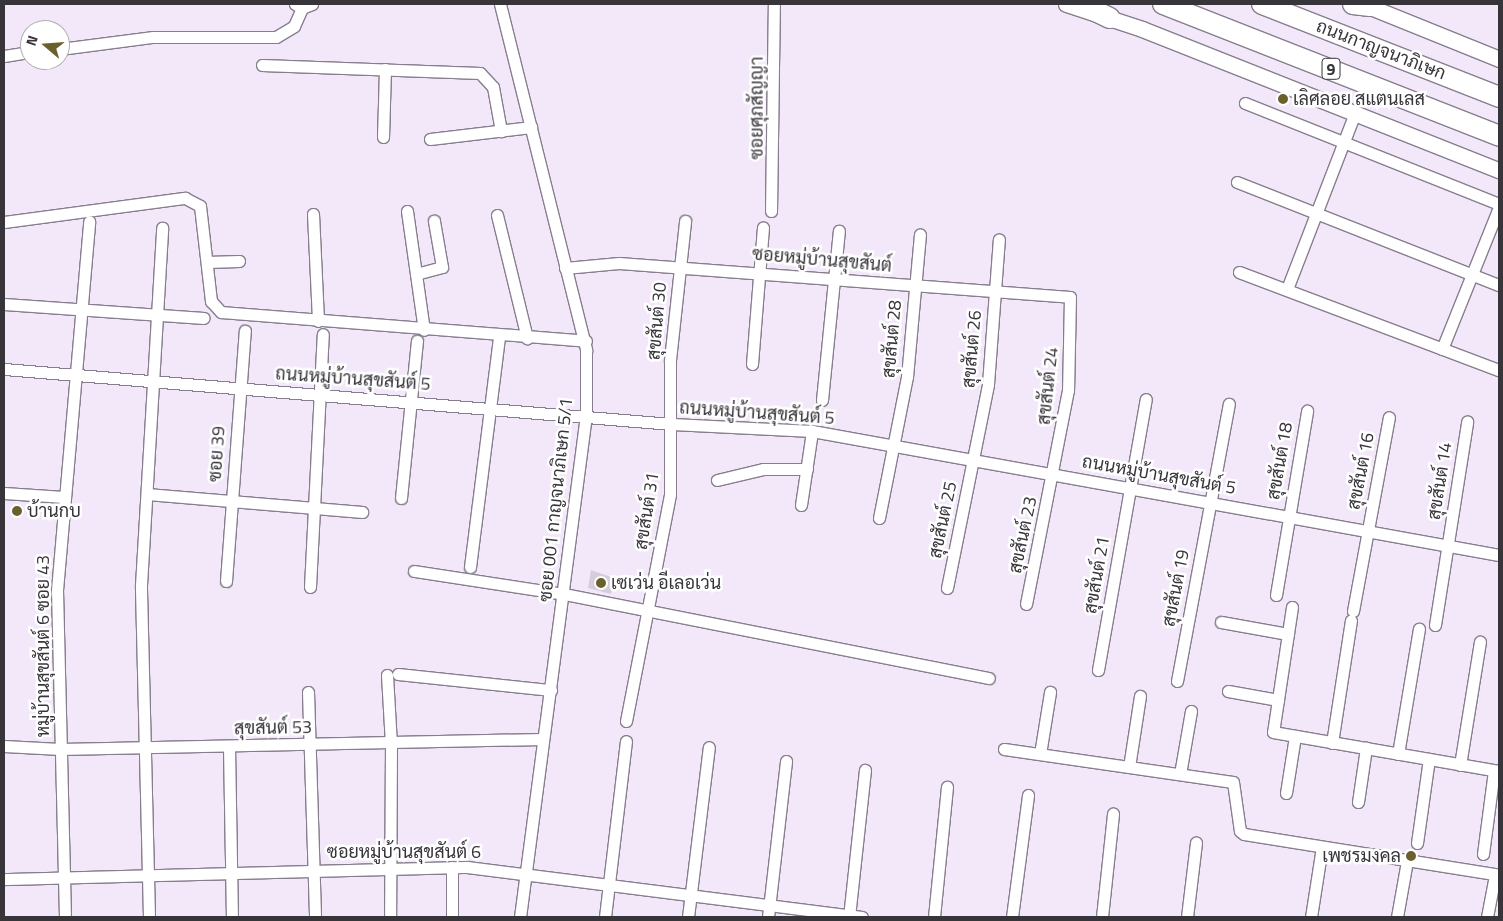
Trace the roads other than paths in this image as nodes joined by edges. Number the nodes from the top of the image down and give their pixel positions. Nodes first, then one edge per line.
1 (500, 4) edge
2 (774, 4) edge
3 (1066, 4) edge
4 (1081, 4) edge
5 (1163, 4) edge
6 (1262, 4) edge
7 (303, 5) edge
8 (1362, 5) edge
9 (1110, 18) junction
10 (70, 48) edge
11 (20, 54) edge
12 (4, 56) edge
13 (1499, 59) edge
14 (262, 65) dead end
15 (385, 69) junction
16 (1499, 97) edge
17 (1245, 103) dead end
18 (1355, 113) junction
19 (531, 127) junction
20 (501, 131) junction
21 (1499, 136) edge
22 (383, 137) dead end
23 (430, 140) dead end
24 (1345, 142) junction
25 (1499, 170) edge
26 (1237, 182) dead end
27 (1499, 205) edge
28 (407, 211) dead end
29 (770, 211) dead end
30 (1316, 212) junction
31 (313, 214) dead end
32 (497, 215) dead end
33 (88, 221) dead end
34 (434, 221) dead end
35 (685, 221) dead end
36 (4, 222) edge
37 (763, 227) dead end
38 (162, 228) dead end
39 (839, 231) dead end
40 (920, 235) dead end
41 (999, 239) dead end
42 (239, 261) dead end
43 (207, 262) junction
44 (679, 266) junction
45 (565, 268) junction
46 (759, 272) junction
47 (1239, 272) dead end
48 (416, 274) junction
49 (1472, 274) junction
50 (835, 279) junction
51 (1499, 285) edge
52 (914, 286) junction
53 (1287, 289) junction
54 (994, 292) junction
55 (1072, 302) joint
56 (4, 304) edge
57 (81, 308) junction
58 (158, 316) junction
59 (204, 318) dead end
60 (318, 321) junction
61 (424, 330) junction
62 (245, 331) dead end
63 (323, 334) dead end
64 (499, 336) junction
65 (527, 338) junction
66 (417, 341) dead end
67 (586, 341) junction
68 (1442, 349) junction
69 (752, 364) dead end
70 (4, 369) edge
71 (1499, 370) edge
72 (74, 376) junction
73 (155, 383) junction
74 (239, 388) junction
75 (322, 393) junction
76 (1146, 399) dead end
77 (412, 400) junction
78 (822, 400) dead end
79 (1229, 404) dead end
80 (493, 408) junction
81 (1307, 410) dead end
82 (586, 415) junction
83 (1390, 417) dead end
84 (1467, 422) dead end
85 (672, 424) junction
86 (812, 431) junction
87 (895, 446) junction
88 (974, 461) junction
89 (806, 469) junction
90 (1054, 474) junction
91 (717, 480) dead end
92 (1131, 486) junction
93 (4, 493) edge
94 (147, 494) junction
95 (64, 497) junction
96 (401, 498) dead end
97 (231, 500) junction
98 (1210, 502) junction
99 (801, 505) dead end
100 (315, 509) junction
101 (362, 512) dead end
102 (1288, 517) junction
103 (879, 518) dead end
104 (1367, 531) junction
105 (1447, 546) junction
106 (1499, 555) edge
107 (470, 567) dead end
108 (414, 571) dead end
109 (226, 580) dead end
110 (310, 587) dead end
111 (947, 588) dead end
112 (564, 594) junction
113 (1276, 595) dead end
114 (1026, 604) dead end
115 (1292, 607) dead end
116 (646, 612) junction
117 (1221, 622) dead end
118 (1435, 625) dead end
119 (1419, 629) dead end
120 (1288, 634) junction
121 (1480, 642) dead end
122 (1098, 670) dead end
123 (989, 678) dead end
124 (1177, 682) dead end
125 (551, 690) junction
126 (1228, 691) dead end
127 (308, 692) dead end
128 (1050, 692) dead end
129 (1140, 696) dead end
130 (1278, 700) junction
131 (1191, 711) dead end
132 (626, 721) dead end
133 (1295, 736) junction
134 (543, 739) junction
135 (626, 741) dead end
136 (1332, 742) junction
137 (391, 744) junction
138 (310, 745) junction
139 (4, 746) edge
140 (230, 746) junction
141 (708, 747) dead end
142 (144, 748) junction
143 (1366, 748) junction
144 (1004, 749) dead end
145 (60, 750) junction
146 (1040, 754) junction
147 (1398, 754) junction
148 (1430, 760) junction
149 (786, 761) dead end
150 (1460, 765) junction
151 (1128, 767) junction
152 (865, 770) dead end
153 (1497, 771) edge
154 (1180, 774) junction
155 (947, 788) dead end
156 (1286, 793) dead end
157 (1028, 795) dead end
158 (1358, 802) dead end
159 (1113, 814) dead end
160 (1196, 843) dead end
161 (1417, 843) dead end
162 (1322, 847) junction
163 (1482, 854) dead end
164 (1407, 861) junction
165 (391, 867) junction
166 (452, 867) junction
167 (314, 870) junction
168 (231, 872) junction
169 (148, 874) junction
170 (526, 874) junction
171 (1497, 875) edge
172 (64, 876) junction
173 (4, 878) edge
174 (609, 888) junction
175 (690, 897) junction
176 (768, 912) edge
177 (849, 916) edge
178 (65, 917) edge
179 (149, 917) edge
180 (232, 917) edge
181 (315, 917) edge
182 (390, 917) edge
183 (452, 917) edge
184 (520, 917) edge
185 (605, 917) edge
186 (688, 917) edge
187 (862, 917) edge
188 (934, 917) edge
189 (1012, 917) edge
190 (1102, 917) edge
191 (1186, 917) edge
192 (1311, 917) edge
193 (1397, 917) edge
194 (1488, 917) edge

1 - 19 street, ซอย 001 กาญจนาภิเษก 5/1
2 - 29 street, ซอยศุภสัญญา
3 - 9 main road
4 - 9 highway
5 - 21 highway, ถนนกาญจนาภิเษก / 9
6 - 16 highway, ถนนกาญจนาภิเษก / 9
7 - 10 street
8 - 13 main road
9 - 18 main road
11 - 12 street
14 - 15 street
15 - 20 street
15 - 22 street
17 - 24 street
18 - 24 street
18 - 25 main road
19 - 20 street
19 - 45 street, ซอย 001 กาญจนาภิเษก 5/1
20 - 23 street
24 - 27 street
24 - 30 street
26 - 30 street
27 - 49 street
28 - 48 street
30 - 49 street
30 - 53 street
31 - 60 street
32 - 65 street
33 - 57 street, หมู่บ้านสุขสันต์ 6 ซอย 43
34 - 48 street
35 - 44 street, สุขสันต์ 30
36 - 43 street
37 - 46 street
38 - 58 street
39 - 50 street
40 - 52 street, สุขสันต์ 28
41 - 54 street, สุขสันต์ 26
42 - 43 street
43 - 60 street
44 - 45 street, ซอยหมู่บ้านสุขสันต์
44 - 46 street, ซอยหมู่บ้านสุขสันต์
44 - 85 street, สุขสันต์ 30
45 - 67 street, ซอย 001 กาญจนาภิเษก 5/1
46 - 50 street, ซอยหมู่บ้านสุขสันต์
46 - 69 street
47 - 53 street
48 - 61 street
49 - 51 street
49 - 68 street
50 - 52 street, ซอยหมู่บ้านสุขสันต์
50 - 78 street
52 - 54 street, ซอยหมู่บ้านสุขสันต์
52 - 87 street, สุขสันต์ 28
53 - 68 street
54 - 55 street, ซอยหมู่บ้านสุขสันต์
54 - 88 street, สุขสันต์ 26
55 - 90 street, สุขสันต์ 24
56 - 57 street
57 - 58 street
57 - 72 street, หมู่บ้านสุขสันต์ 6 ซอย 43
58 - 59 street
58 - 73 street
60 - 61 street
61 - 64 street
62 - 74 street, ซอย 39
63 - 75 street
64 - 65 street
64 - 80 street
65 - 67 street
66 - 77 street
67 - 82 street, ซอย 001 กาญจนาภิเษก 5/1
68 - 71 street
70 - 72 street, ถนนหมู่บ้านสุขสันต์ 5
72 - 73 street, ถนนหมู่บ้านสุขสันต์ 5
72 - 95 street, หมู่บ้านสุขสันต์ 6 ซอย 43
73 - 74 street, ถนนหมู่บ้านสุขสันต์ 5
73 - 94 street
74 - 75 street, ถนนหมู่บ้านสุขสันต์ 5
74 - 97 street, ซอย 39
75 - 77 street, ถนนหมู่บ้านสุขสันต์ 5
75 - 100 street
76 - 92 street, สุขสันต์ 21
77 - 80 street, ถนนหมู่บ้านสุขสันต์ 5
77 - 96 street
79 - 98 street, สุขสันต์ 19
80 - 82 street, ถนนหมู่บ้านสุขสันต์ 5
80 - 107 street
81 - 102 street, สุขสันต์ 18
82 - 85 street, ถนนหมู่บ้านสุขสันต์ 5
82 - 112 street, ซอย 001 กาญจนาภิเษก 5/1
83 - 104 street, สุขสันต์ 16
84 - 105 street, สุขสันต์ 14
85 - 86 street, ถนนหมู่บ้านสุขสันต์ 5
85 - 116 street, สุขสันต์ 31
86 - 87 street, ถนนหมู่บ้านสุขสันต์ 5
86 - 89 street
87 - 88 street, ถนนหมู่บ้านสุขสันต์ 5
87 - 103 street, สุขสันต์ 28
88 - 90 street, ถนนหมู่บ้านสุขสันต์ 5
88 - 111 street, สุขสันต์ 25
89 - 91 street
89 - 99 street
90 - 92 street, ถนนหมู่บ้านสุขสันต์ 5
90 - 114 street, สุขสันต์ 23
92 - 98 street, ถนนหมู่บ้านสุขสันต์ 5
92 - 122 street, สุขสันต์ 21
93 - 95 street
94 - 97 street
94 - 142 street
95 - 145 street, หมู่บ้านสุขสันต์ 6 ซอย 43
97 - 100 street
97 - 109 street, ซอย 39
98 - 102 street, ถนนหมู่บ้านสุขสันต์ 5
98 - 124 street, สุขสันต์ 19
100 - 101 street
100 - 110 street
102 - 104 street, ถนนหมู่บ้านสุขสันต์ 5
102 - 113 street, สุขสันต์ 18
104 - 105 street, ถนนหมู่บ้านสุขสันต์ 5
104 - 136 street, สุขสันต์ 16
105 - 106 street, ถนนหมู่บ้านสุขสันต์ 5
105 - 118 street, สุขสันต์ 14
108 - 112 street
112 - 116 street
112 - 125 street, ซอย 001 กาญจนาภิเษก 5/1
115 - 120 street
116 - 123 street
116 - 132 street, สุขสันต์ 31
117 - 120 street
119 - 147 street
120 - 130 street
121 - 150 street
125 - 134 street, ซอย 001 กาญจนาภิเษก 5/1
125 - 137 street
126 - 130 street
127 - 138 street
128 - 146 street
129 - 151 street
130 - 133 street
131 - 154 street
133 - 136 street
133 - 156 street
134 - 137 street, สุขสันต์ 53
134 - 170 street, ซอย 001 กาญจนาภิเษก 5/1
135 - 174 street
136 - 143 street
137 - 138 street, สุขสันต์ 53
137 - 165 street
138 - 140 street, สุขสันต์ 53
138 - 167 street
139 - 145 street, สุขสันต์ 53
140 - 142 street, สุขสันต์ 53
140 - 168 street
141 - 175 street
142 - 145 street, สุขสันต์ 53
142 - 169 street
143 - 147 street
143 - 158 street
144 - 146 street
145 - 172 street, หมู่บ้านสุขสันต์ 6 ซอย 43
146 - 151 street
147 - 148 street
148 - 150 street
148 - 161 street
149 - 176 street
150 - 153 street
151 - 154 street
152 - 177 street
153 - 163 street
154 - 162 street
155 - 188 street
157 - 189 street
159 - 190 street
160 - 191 street
162 - 164 street
162 - 192 street
164 - 171 street
164 - 193 street
165 - 166 street, ซอยหมู่บ้านสุขสันต์ 6
165 - 167 street, ซอยหมู่บ้านสุขสันต์ 6
165 - 182 street
166 - 170 street, ซอยหมู่บ้านสุขสันต์ 6
166 - 183 street
167 - 168 street, ซอยหมู่บ้านสุขสันต์ 6
167 - 181 street
168 - 169 street, ซอยหมู่บ้านสุขสันต์ 6
168 - 180 street
169 - 172 street, ซอยหมู่บ้านสุขสันต์ 6
169 - 179 street
170 - 174 street, ซอยหมู่บ้านสุขสันต์ 6
170 - 184 street, ซอย 001 กาญจนาภิเษก 5/1
171 - 194 street
172 - 173 street, ซอยหมู่บ้านสุขสันต์ 6
172 - 178 street, หมู่บ้านสุขสันต์ 6 ซอย 43
174 - 175 street, ซอยหมู่บ้านสุขสันต์ 6
174 - 185 street
175 - 176 street, ซอยหมู่บ้านสุขสันต์ 6
175 - 186 street
176 - 177 street, ซอยหมู่บ้านสุขสันต์ 6
177 - 187 street, ซอยหมู่บ้านสุขสันต์ 6

